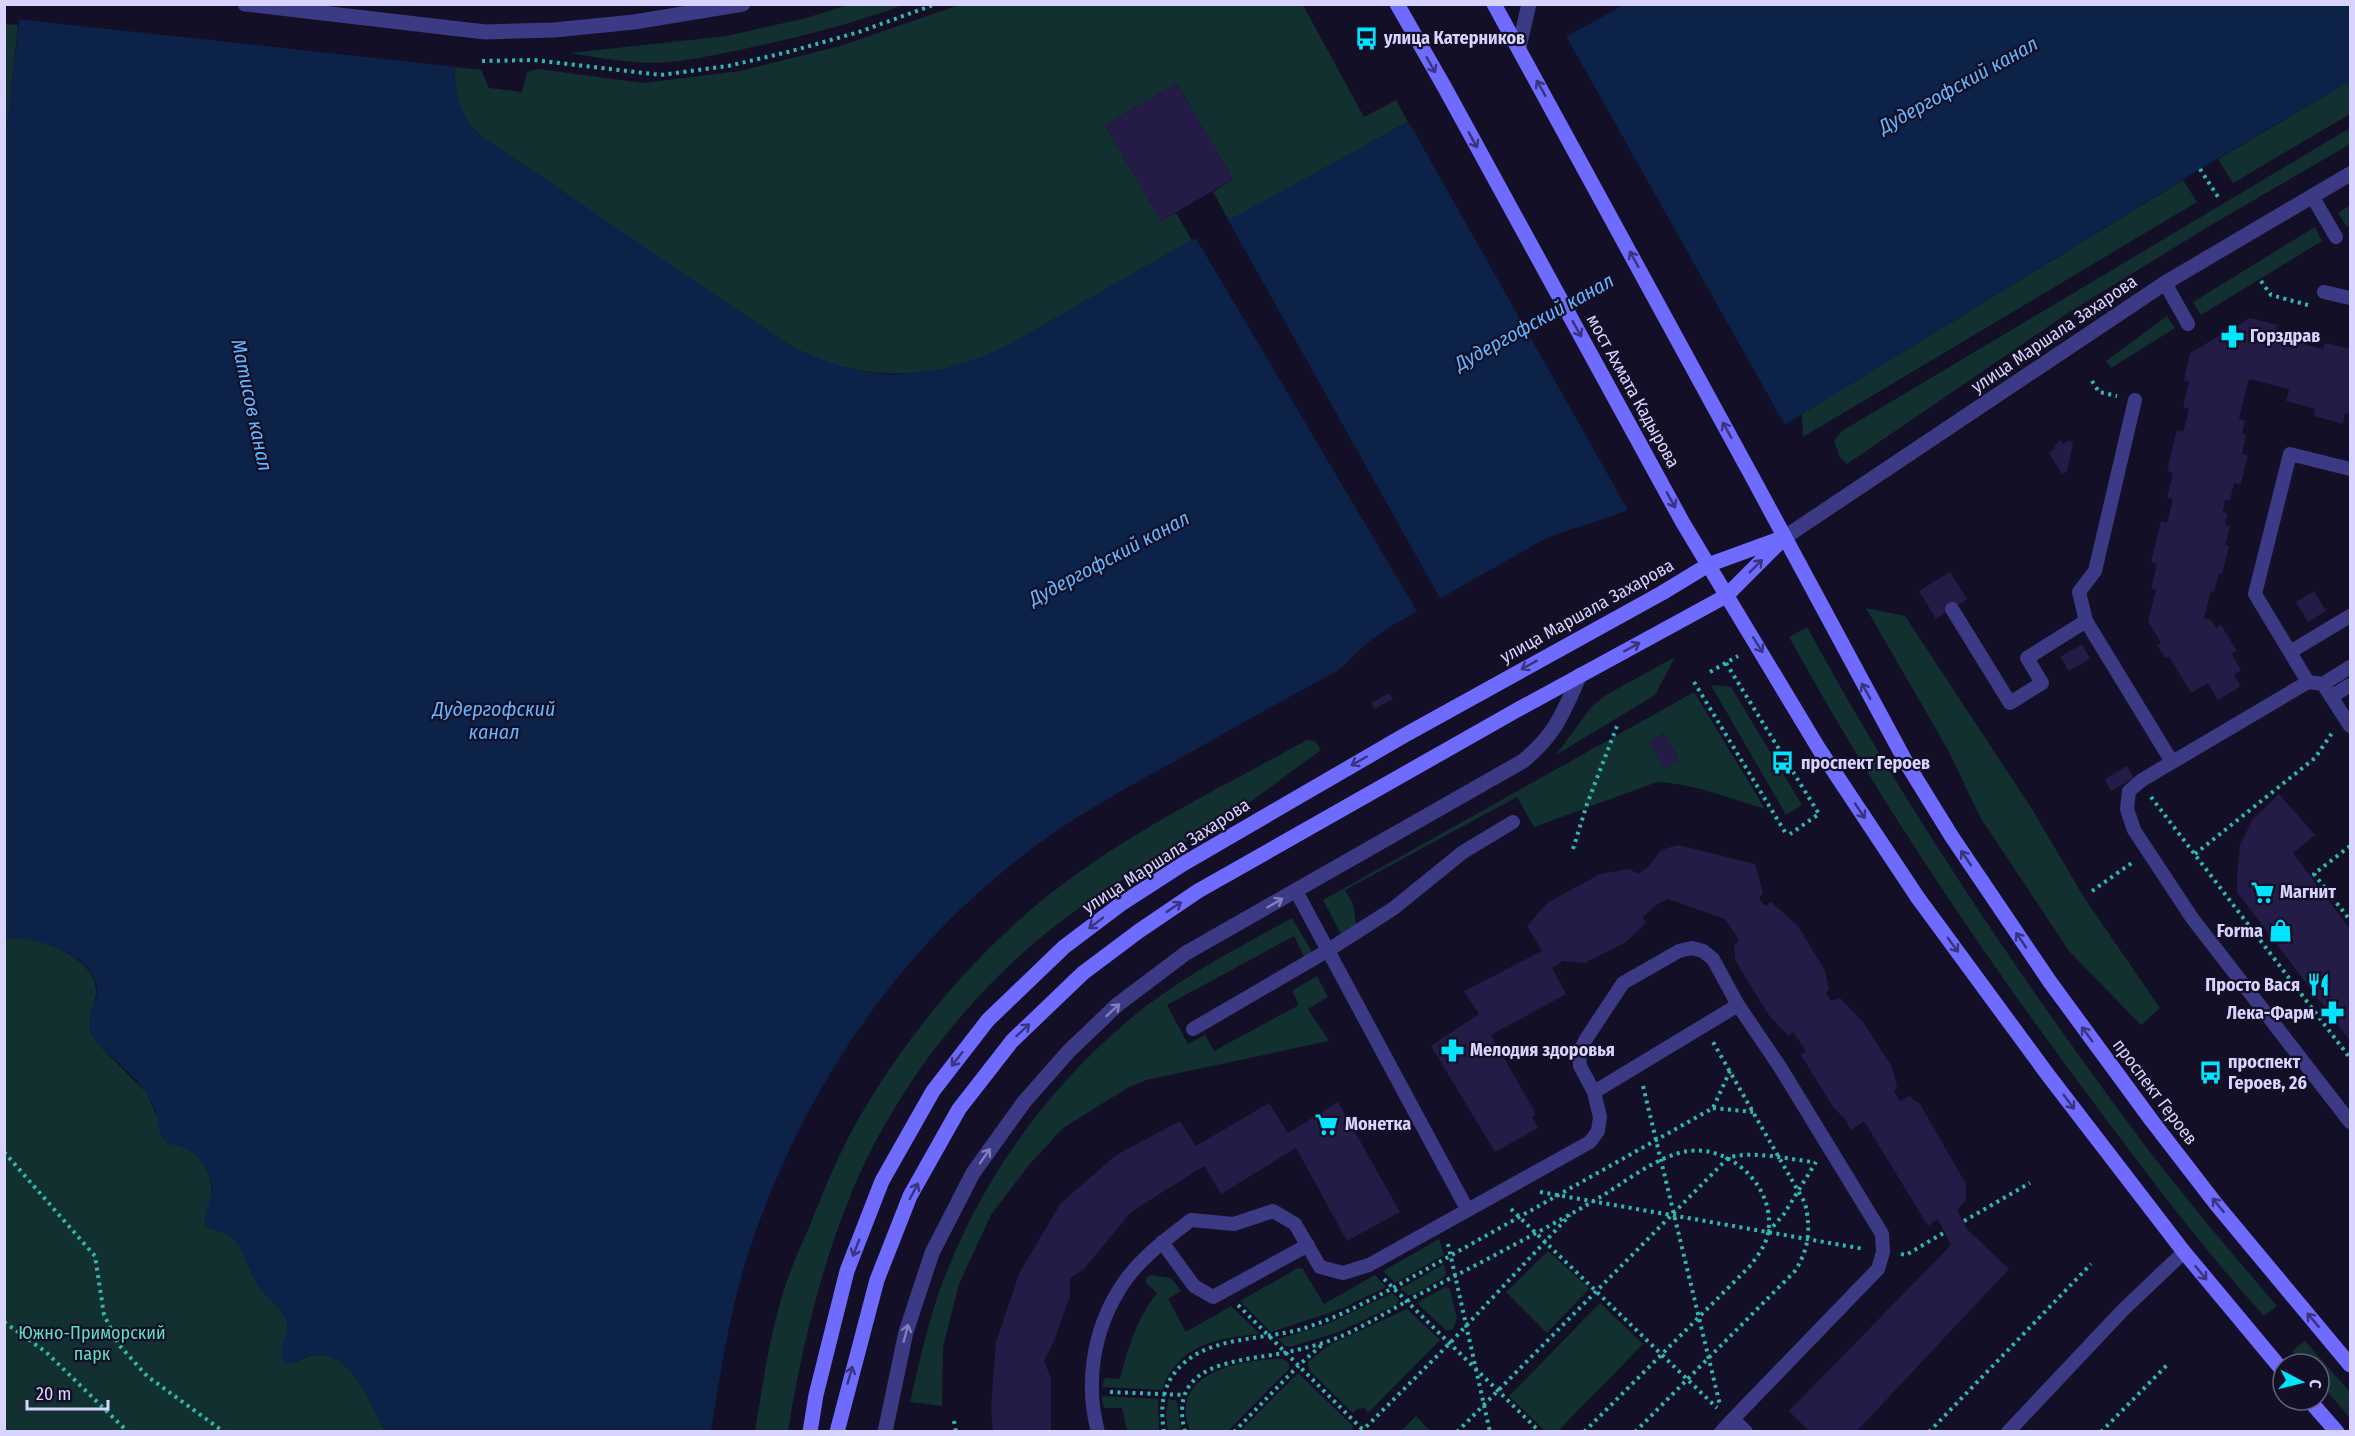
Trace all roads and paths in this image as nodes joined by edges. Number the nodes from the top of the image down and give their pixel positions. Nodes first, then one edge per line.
1 (245, 4) edge
2 (743, 4) edge
3 (936, 4) edge
4 (1397, 4) edge
5 (1494, 4) edge
6 (1529, 4) edge
7 (1519, 47) junction
8 (482, 61) dead end
9 (2200, 169) dead end
10 (2350, 174) edge
11 (2312, 196) junction
12 (2220, 200) dead end
13 (2336, 237) dead end
14 (2261, 281) dead end
15 (2164, 284) junction
16 (2324, 292) dead end
17 (2350, 298) edge
18 (2316, 307) dead end
19 (2188, 324) dead end
20 (2092, 381) dead end
21 (2135, 400) joint
22 (2350, 467) edge
23 (1785, 537) junction
24 (1708, 565) junction
25 (1726, 596) junction
26 (1952, 609) dead end
27 (2350, 616) edge
28 (2086, 621) junction
29 (2290, 652) junction
30 (1742, 654) dead end
31 (1726, 663) junction
32 (2350, 667) edge
33 (1710, 672) dead end
34 (1580, 675) junction
35 (1694, 682) dead end
36 (2308, 682) junction
37 (2323, 684) junction
38 (2350, 685) edge
39 (2331, 697) junction
40 (2347, 721) edge
41 (1617, 726) dead end
42 (2172, 762) junction
43 (2146, 791) dead end
44 (1513, 822) dead end
45 (2350, 846) edge
46 (1573, 849) dead end
47 (2148, 851) junction
48 (2195, 854) junction
49 (1296, 891) junction
50 (2092, 891) dead end
51 (2350, 920) edge
52 (1327, 951) junction
53 (1738, 1005) junction
54 (1704, 1025) junction
55 (1193, 1029) dead end
56 (2350, 1058) edge
57 (1638, 1065) junction
58 (1730, 1071) junction
59 (1594, 1092) junction
60 (1713, 1108) junction
61 (1753, 1112) junction
62 (2350, 1122) edge
63 (1655, 1140) junction
64 (1832, 1151) junction
65 (4, 1152) edge
66 (1728, 1158) junction
67 (1778, 1158) junction
68 (1661, 1160) junction
69 (1816, 1162) junction
70 (2030, 1183) dead end
71 (1510, 1186) junction
72 (1798, 1191) junction
73 (1495, 1194) junction
74 (1556, 1196) junction
75 (1591, 1202) junction
76 (1467, 1209) junction
77 (1572, 1212) junction
78 (1674, 1215) junction
79 (1519, 1217) junction
80 (1964, 1221) dead end
81 (1442, 1223) junction
82 (1535, 1232) junction
83 (1945, 1232) dead end
84 (1768, 1233) junction
85 (1809, 1240) junction
86 (1544, 1241) junction
87 (1162, 1242) junction
88 (1308, 1245) junction
89 (1884, 1252) junction
90 (2184, 1252) junction
91 (1451, 1256) junction
92 (2091, 1264) dead end
93 (1369, 1265) junction
94 (1456, 1275) junction
95 (1393, 1288) junction
96 (1596, 1290) junction
97 (1224, 1291) junction
98 (1407, 1302) junction
99 (1698, 1317) junction
100 (4, 1322) edge
101 (1467, 1324) junction
102 (1269, 1337) junction
103 (1326, 1341) junction
104 (1450, 1343) junction
105 (1284, 1353) junction
106 (1660, 1355) junction
107 (1709, 1357) junction
108 (2271, 1357) edge
109 (2167, 1365) dead end
110 (2350, 1365) edge
111 (1298, 1366) junction
112 (1476, 1366) junction
113 (1687, 1380) junction
114 (1498, 1389) junction
115 (1092, 1392) junction
116 (1164, 1394) junction
117 (1184, 1395) junction
118 (1484, 1405) junction
119 (2320, 1412) edge
120 (1733, 1419) junction
121 (954, 1421) dead end
122 (128, 1431) edge
123 (224, 1431) edge
124 (810, 1431) edge
125 (837, 1431) edge
126 (885, 1431) edge
127 (956, 1431) edge
128 (1098, 1431) edge
129 (1164, 1431) edge
130 (1185, 1431) edge
131 (1234, 1431) edge
132 (1363, 1431) edge
133 (1457, 1431) edge
134 (1490, 1431) edge
135 (1540, 1431) edge
136 (1584, 1431) edge
137 (1635, 1431) edge
138 (1721, 1431) edge
139 (1746, 1431) edge
140 (1929, 1431) edge
141 (2008, 1431) edge
142 (2101, 1431) edge
143 (2337, 1431) edge

1 - 2 street
3 - 8 path
4 -> 24 street, мост Ахмата Кадырова
5 - 7 street
6 - 7 street
23 -> 7 street, проспект Героев
9 - 12 path
10 - 11 street, улица Маршала Захарова
11 - 13 lane
11 - 15 street, улица Маршала Захарова
14 - 18 path
15 - 19 lane
15 - 23 street, улица Маршала Захарова
16 - 17 lane
20 - 21 path
21 - 28 lane
22 - 29 lane
23 - 24 street, улица Маршала Захарова
25 -> 23 street, улица Маршала Захарова
110 -> 23 street, проспект Героев
24 - 25 street
24 -> 124 street, улица Маршала Захарова
34 -> 25 street, улица Маршала Захарова
25 -> 90 street
26 - 28 lane
27 - 29 lane
28 - 42 lane
29 - 36 lane
30 - 31 path
31 - 33 path
31 - 35 path
32 - 37 lane
34 - 49 street
125 -> 34 street, улица Маршала Захарова
36 - 37 lane
36 - 42 lane
37 - 39 lane
38 - 39 lane
39 - 40 lane
40 - 48 path
41 - 46 path
42 - 47 lane
43 - 48 path
44 - 52 lane
45 - 51 path
47 - 50 path
47 - 62 lane
48 - 56 path
49 - 52 lane
126 -> 49 street
52 - 55 lane
52 - 76 lane
53 - 54 lane
53 - 59 lane
53 - 64 lane
54 - 57 lane
54 - 58 path
57 - 59 lane
57 - 63 path
58 - 60 path
58 - 61 path
59 - 71 lane
60 - 61 path
60 - 63 path
61 - 67 path
63 - 68 path
63 - 74 path
64 - 69 path
64 - 89 lane
65 - 123 path
66 - 67 path
66 - 68 path
66 - 78 path
66 - 84 path
67 - 69 path
67 - 72 path
68 - 75 path
68 - 78 path
69 - 72 path
70 - 80 path
71 - 73 lane
71 - 74 path
72 - 84 path
72 - 85 path
73 - 76 lane
73 - 79 path
74 - 75 path
74 - 79 path
75 - 77 path
75 - 78 path
76 - 81 lane
77 - 82 path
77 - 86 path
78 - 84 path
78 - 96 path
78 - 99 path
79 - 82 path
79 - 91 path
81 - 91 path
81 - 93 lane
82 - 86 path
82 - 94 path
83 - 89 path
84 - 85 path
84 - 99 path
85 - 89 path
85 - 107 path
86 - 96 path
86 - 101 path
87 - 88 lane
87 - 97 lane
87 - 115 lane
88 - 93 lane
88 - 97 lane
89 - 120 lane
90 -> 108 street
90 - 141 lane
91 - 94 path
91 - 95 path
92 - 140 path
93 - 95 path
94 - 98 path
94 - 101 path
95 - 98 path
95 - 102 path
96 - 106 path
96 - 114 path
97 - 102 path
98 - 103 path
98 - 104 path
99 - 106 path
99 - 107 path
100 - 122 path
101 - 104 path
101 - 112 path
102 - 105 path
102 - 116 path
103 - 105 path
103 - 111 path
104 - 112 path
104 - 132 path
105 - 111 path
105 - 117 path
106 - 113 path
106 - 136 path
107 - 113 path
107 - 113 path
109 - 142 path
111 - 131 path
111 - 132 path
112 - 114 path
112 - 118 path
113 - 137 path
114 - 118 path
114 - 135 path
115 - 116 path
115 - 128 lane
116 - 117 path
116 - 129 path
117 - 130 path
118 - 133 path
118 - 134 path
119 - 143 street
120 - 138 lane
120 - 139 lane
121 - 127 path

